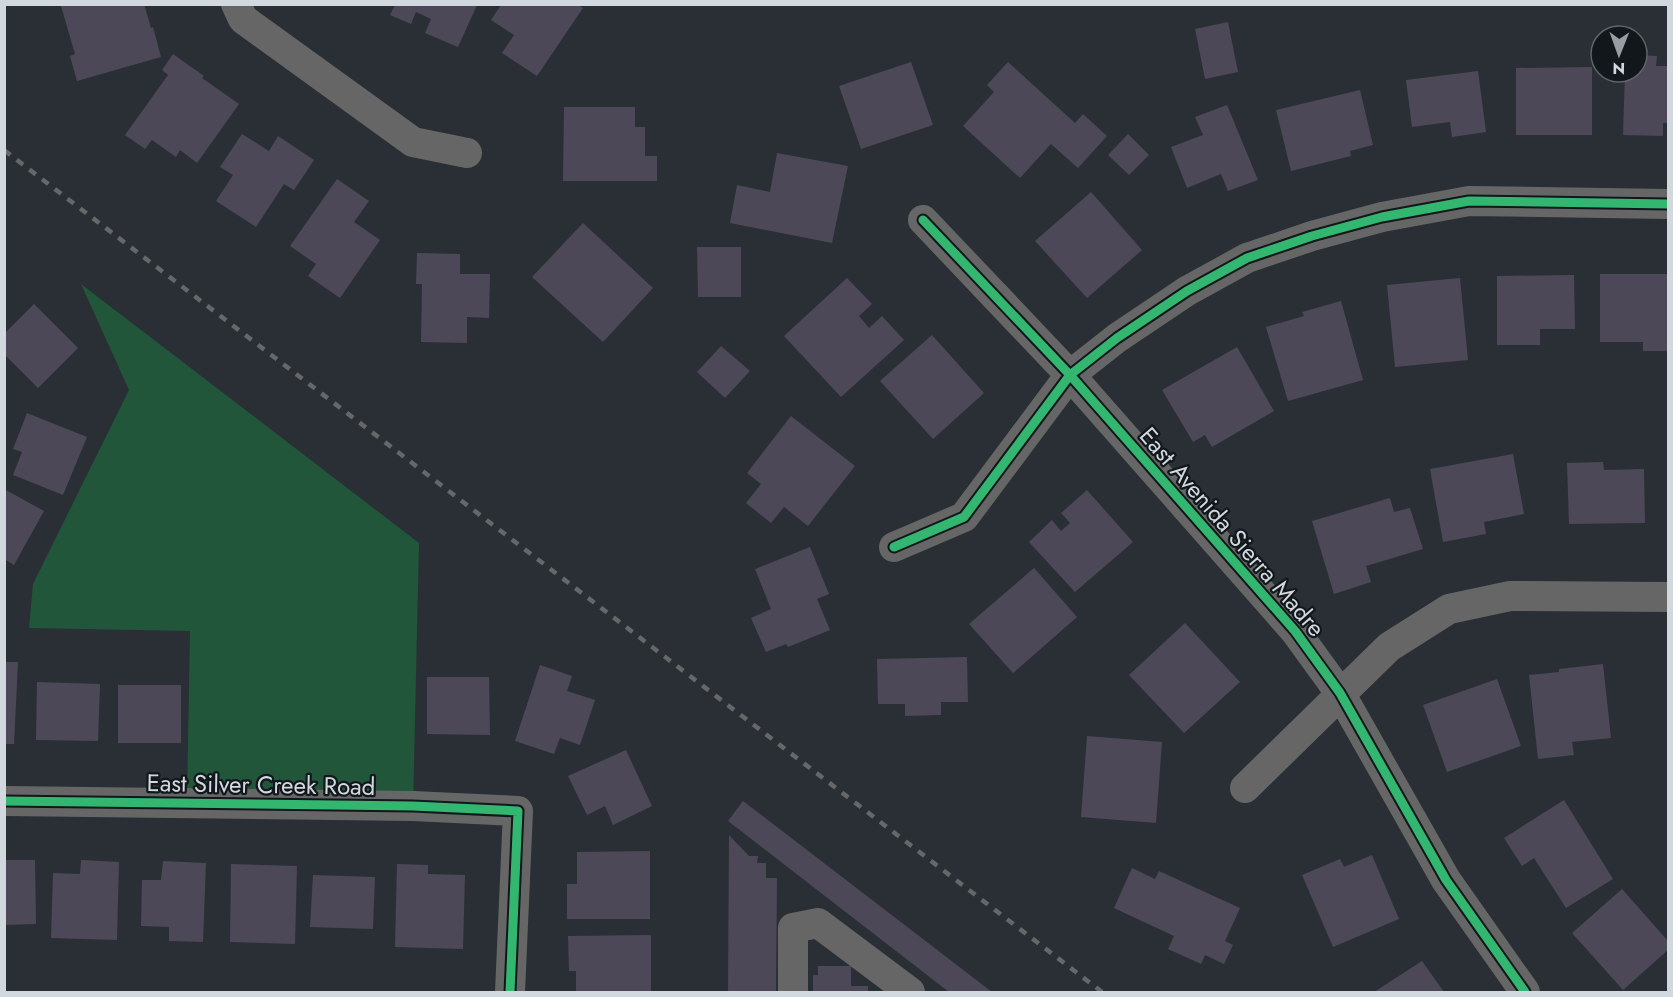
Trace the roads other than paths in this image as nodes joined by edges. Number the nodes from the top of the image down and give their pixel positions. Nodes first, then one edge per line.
1 (236, 4) edge
2 (467, 153) dead end
3 (1668, 204) edge
4 (923, 220) dead end
5 (1070, 375) junction
6 (894, 547) dead end
7 (1668, 597) edge
8 (1340, 693) junction
9 (1245, 788) dead end
10 (4, 801) edge
11 (510, 993) edge
12 (793, 993) edge
13 (910, 993) edge
14 (1525, 993) edge

1 - 2 street
3 - 5 street
4 - 5 street, East Avenida Sierra Madre
5 - 6 street
5 - 8 street, East Avenida Sierra Madre
7 - 8 street
8 - 9 street
8 - 14 street, East Avenida Sierra Madre
10 - 11 street, East Silver Creek Road
12 - 13 street

